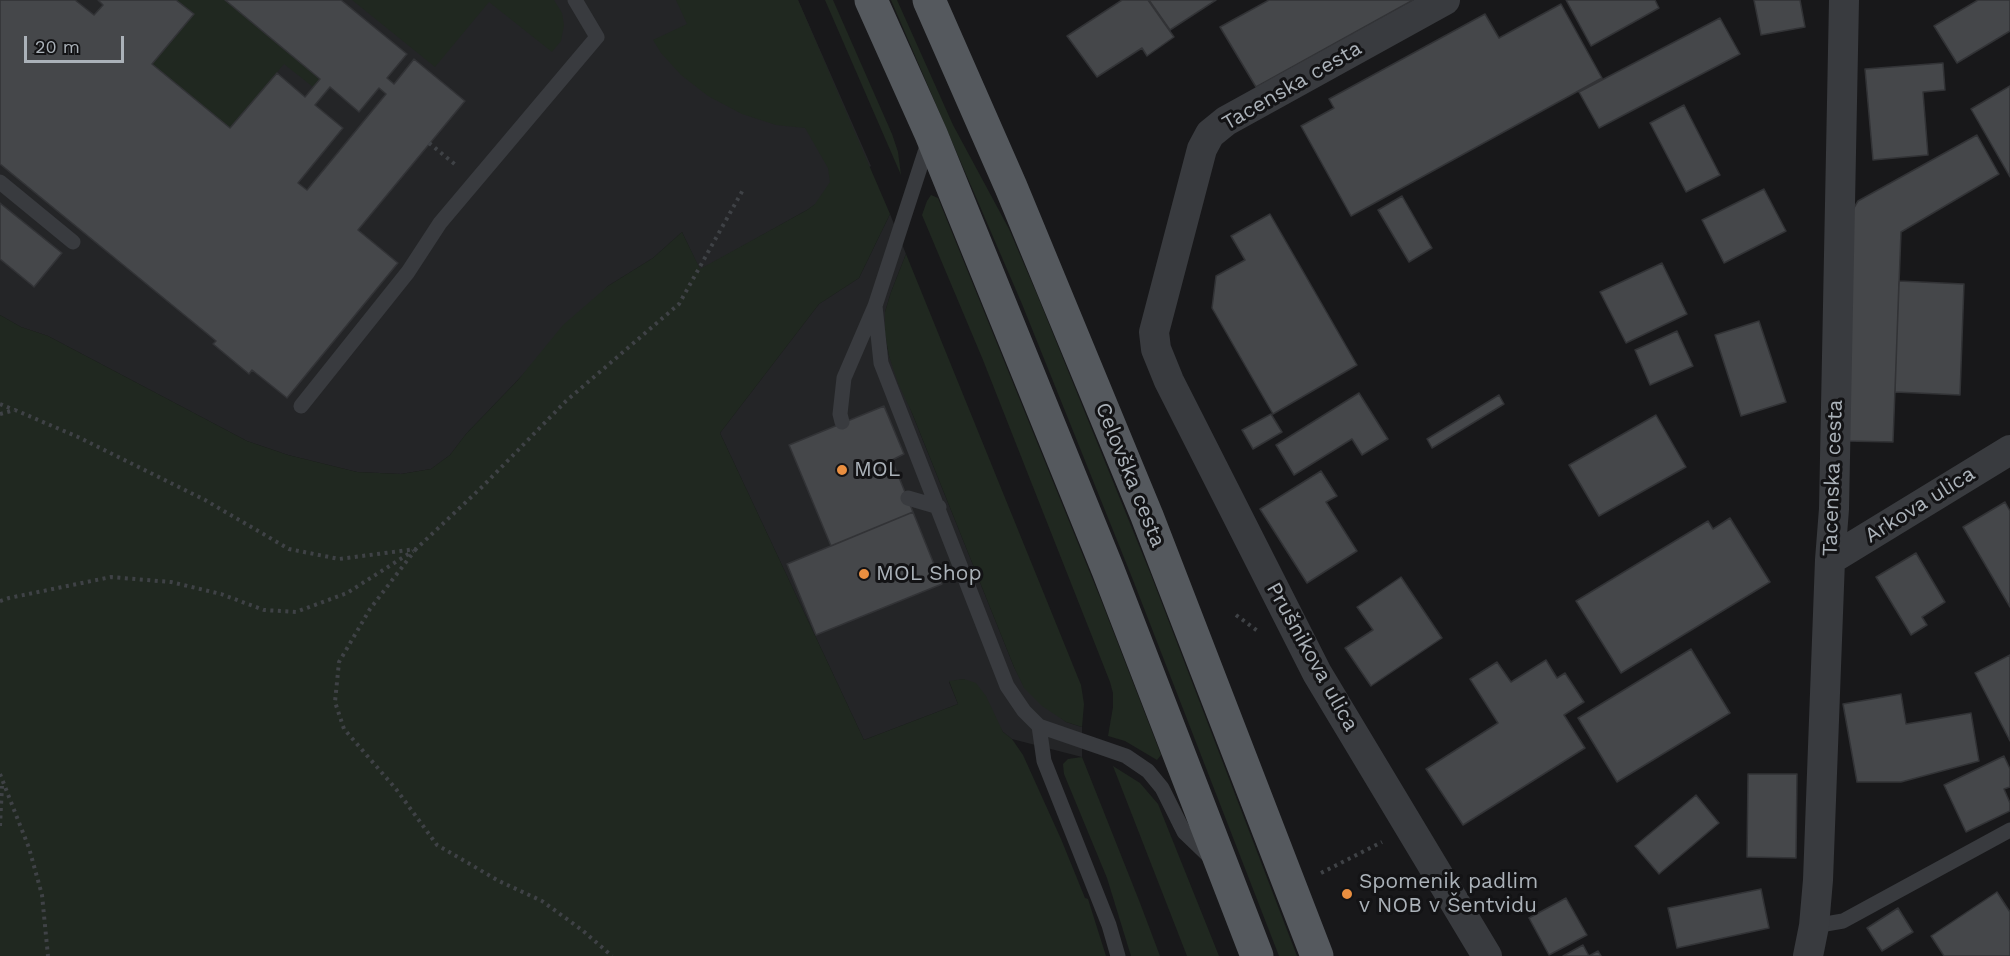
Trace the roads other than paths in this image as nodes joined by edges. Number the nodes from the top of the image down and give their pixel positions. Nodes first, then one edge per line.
1 (575, 0) edge
2 (871, 0) edge
3 (929, 0) edge
4 (1445, 0) edge
5 (1845, 0) edge
6 (931, 134) junction
7 (0, 182) edge
8 (73, 242) dead end
9 (875, 306) junction
10 (1156, 349) joint
11 (301, 406) dead end
12 (842, 422) dead end
13 (2010, 450) edge
14 (908, 498) dead end
15 (939, 507) junction
16 (1830, 561) junction
17 (1039, 726) junction
18 (2010, 830) edge
19 (1224, 870) junction
20 (1814, 926) junction
21 (1118, 956) edge
22 (1257, 956) edge
23 (1317, 956) edge
24 (1487, 956) edge
25 (1808, 956) edge

1 - 11 lane
2 - 6 main road
3 - 23 main road, Celovška cesta
4 - 10 street, Tacenska cesta
5 - 16 street, Tacenska cesta
6 - 9 lane
6 - 19 main road
7 - 8 lane
9 - 12 lane
9 - 15 lane
10 - 24 street, Prušnikova ulica
13 - 16 street, Arkova ulica
14 - 15 lane
15 - 17 lane
16 - 20 street, Tacenska cesta
17 - 19 lane
17 - 21 lane
18 - 20 lane
19 - 22 main road
20 - 25 street, Tacenska cesta

